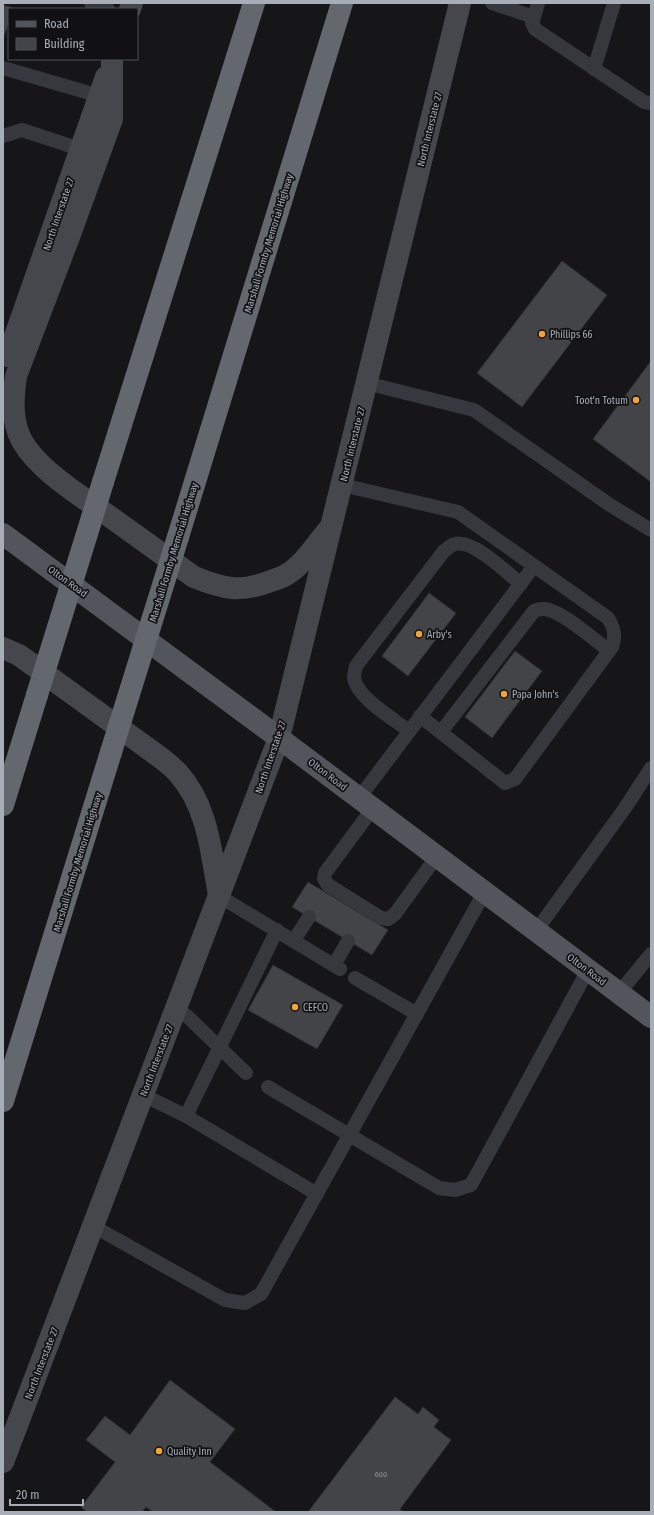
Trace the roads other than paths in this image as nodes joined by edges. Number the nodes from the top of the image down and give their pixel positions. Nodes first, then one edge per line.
1 (91, 3) edge
2 (254, 3) edge
3 (342, 3) edge
4 (460, 3) edge
5 (492, 3) edge
6 (538, 3) edge
7 (614, 3) edge
8 (105, 8) edge
9 (534, 16) junction
10 (112, 60) edge
11 (3, 68) edge
12 (594, 69) junction
13 (100, 96) junction
14 (651, 103) edge
15 (3, 136) edge
16 (80, 149) junction
17 (3, 370) edge
18 (366, 384) junction
19 (342, 485) junction
20 (331, 526) junction
21 (651, 530) edge
22 (3, 534) edge
23 (534, 566) junction
24 (520, 584) junction
25 (3, 648) edge
26 (609, 650) junction
27 (420, 716) junction
28 (409, 731) junction
29 (441, 732) junction
30 (279, 738) junction
31 (651, 768) edge
32 (366, 803) junction
33 (3, 805) edge
34 (437, 856) junction
35 (484, 892) junction
36 (219, 896) junction
37 (309, 917) dead end
38 (277, 930) junction
39 (536, 931) junction
40 (294, 940) junction
41 (348, 941) dead end
42 (651, 954) edge
43 (588, 970) junction
44 (355, 978) dead end
45 (618, 993) junction
46 (176, 1010) junction
47 (416, 1014) junction
48 (651, 1017) edge
49 (220, 1047) junction
50 (246, 1073) dead end
51 (268, 1087) dead end
52 (143, 1095) junction
53 (3, 1102) edge
54 (186, 1116) junction
55 (350, 1134) junction
56 (317, 1194) junction
57 (93, 1226) junction
58 (3, 1462) edge

1 - 8 lane
2 - 33 highway, bridge
3 - 53 highway, Marshall Formby Memorial Highway, bridge
4 - 18 main road, North Interstate 27
5 - 9 lane
6 - 9 lane
7 - 12 lane
9 - 12 lane
10 - 13 main road, North Interstate 27
10 - 20 main road
11 - 13 lane
12 - 14 lane
13 - 16 main road, North Interstate 27
15 - 16 lane
16 - 17 main road, North Interstate 27
18 - 19 main road, North Interstate 27
18 - 21 lane
19 - 20 main road, North Interstate 27
19 - 23 lane
20 - 30 main road, North Interstate 27
22 - 30 main road, Olton Road
23 - 24 lane
23 - 26 lane
24 - 27 lane
24 - 28 lane
25 - 36 main road
26 - 29 lane
26 - 29 lane
27 - 28 lane
27 - 29 lane
28 - 32 lane
30 - 32 main road, Olton Road
30 - 36 main road, North Interstate 27
31 - 39 lane
32 - 34 main road, Olton Road
32 - 34 lane
34 - 35 main road, Olton Road
35 - 39 main road, Olton Road
35 - 47 lane
36 - 38 lane
36 - 46 main road, North Interstate 27
37 - 40 lane
38 - 40 lane
38 - 49 lane
39 - 43 main road, Olton Road
40 - 41 lane
42 - 45 lane
43 - 45 main road, Olton Road
43 - 55 lane
44 - 47 lane
45 - 48 main road, Olton Road
46 - 49 lane
46 - 52 main road, North Interstate 27
47 - 55 lane
49 - 50 lane
49 - 54 lane
51 - 55 lane
52 - 54 lane
52 - 57 main road, North Interstate 27
54 - 56 lane
55 - 56 lane
56 - 57 lane
57 - 58 main road, North Interstate 27

